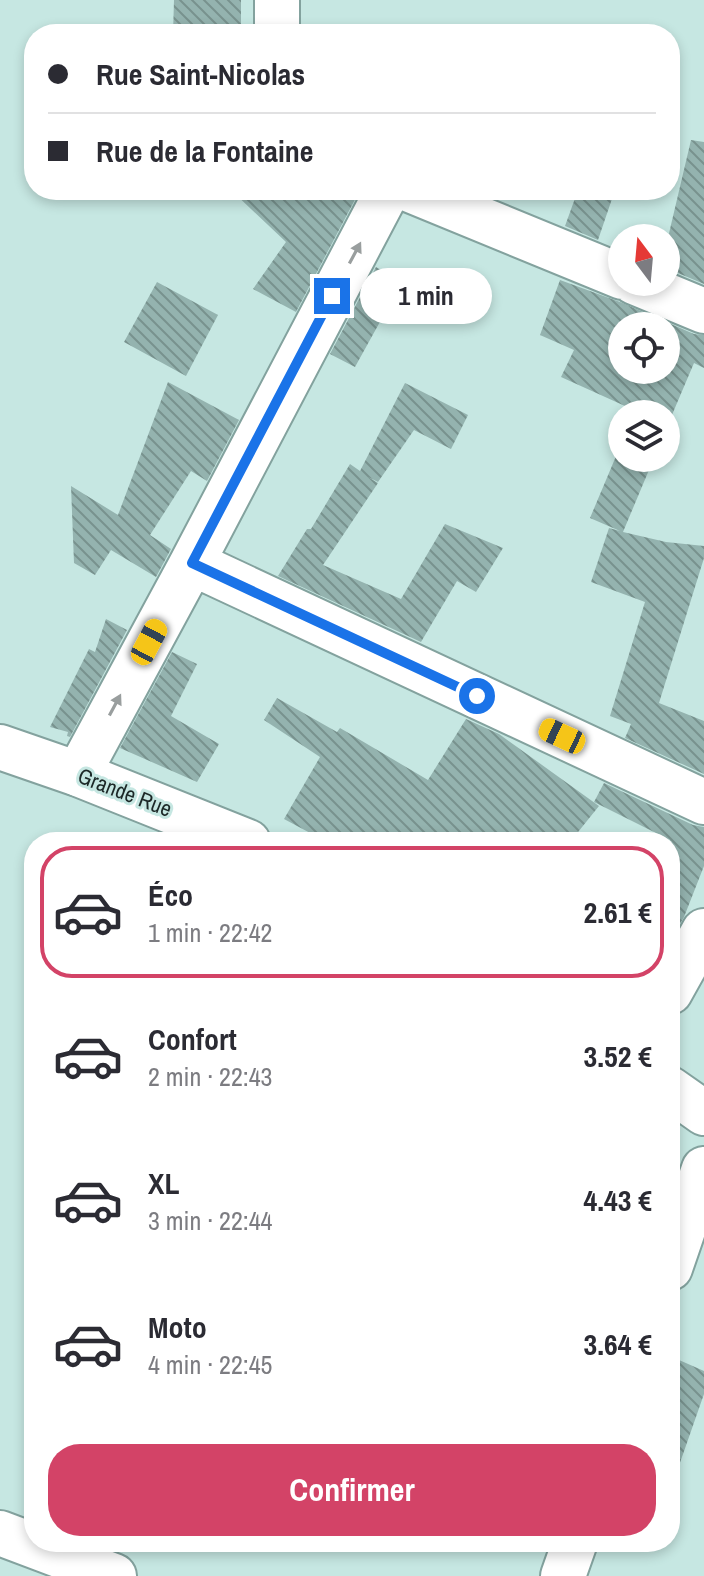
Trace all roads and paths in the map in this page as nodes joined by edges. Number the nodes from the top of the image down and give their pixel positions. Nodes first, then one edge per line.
1 (277, 0) edge
2 (277, 24) edge
3 (383, 200) edge
4 (434, 200) edge
5 (608, 271) edge
6 (668, 296) edge
7 (704, 311) edge
8 (192, 563) junction
9 (0, 747) edge
10 (78, 774) junction
11 (704, 802) edge
12 (223, 832) edge
13 (704, 931) edge
14 (680, 974) edge
15 (680, 1096) edge
16 (704, 1113) edge
17 (704, 1169) edge
18 (680, 1239) edge
19 (0, 1533) edge
20 (24, 1542) edge
21 (50, 1552) edge
22 (571, 1552) edge
23 (114, 1576) edge
24 (563, 1576) edge

1 - 2 street
8 -> 3 street
4 - 5 street
6 - 7 street
10 -> 8 street
8 - 11 street
9 - 10 street, Grande Rue
10 - 12 street, Grande Rue
13 - 14 street
15 - 16 street
17 - 18 street
19 - 20 street
21 - 23 street
22 - 24 street

